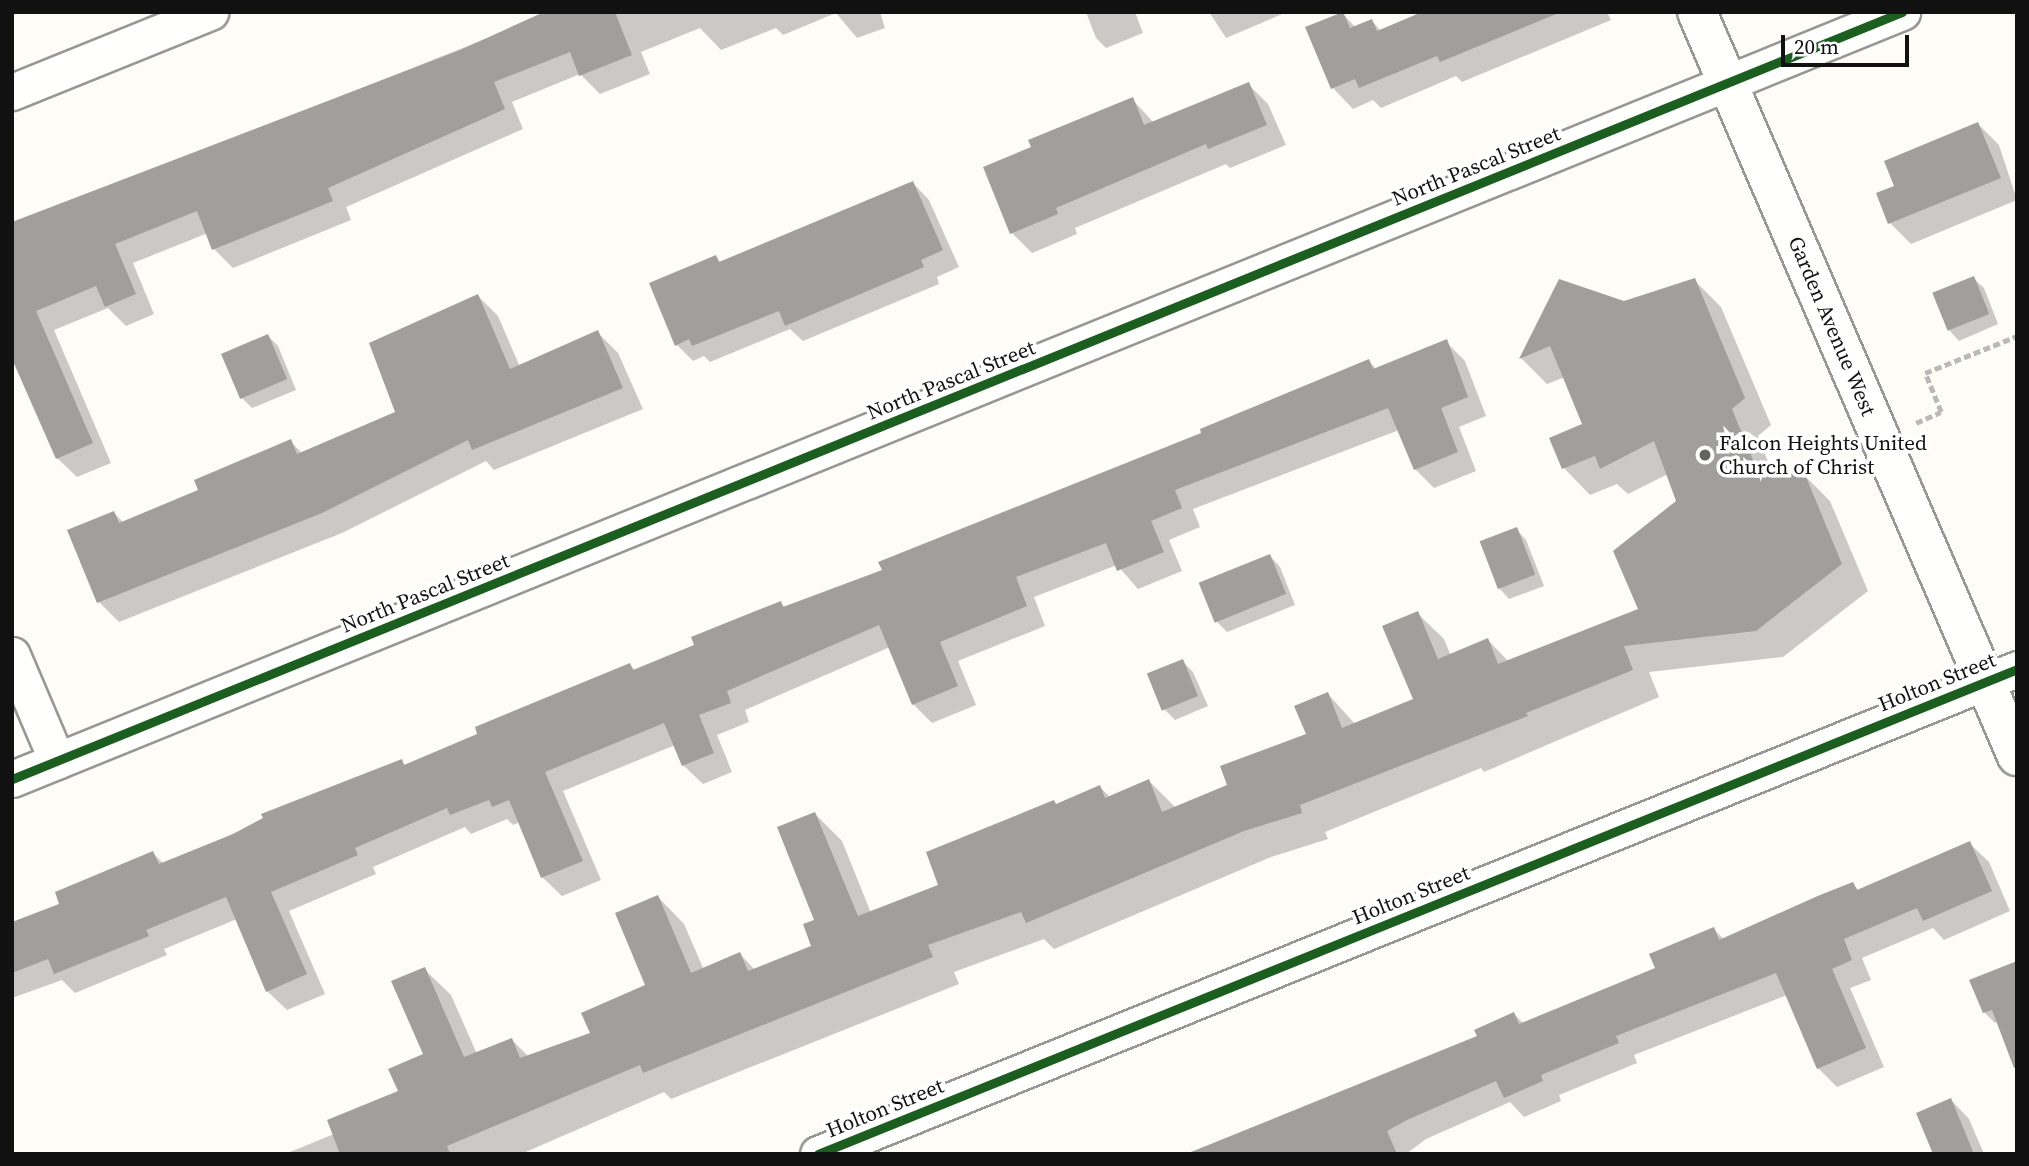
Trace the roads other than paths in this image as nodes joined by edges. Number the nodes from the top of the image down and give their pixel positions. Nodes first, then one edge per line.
1 (210, 12) edge
2 (1697, 12) edge
3 (1902, 12) edge
4 (1727, 83) junction
5 (12, 92) edge
6 (12, 655) edge
7 (2001, 675) edge
8 (2017, 756) edge
9 (57, 761) junction
10 (12, 779) edge
11 (818, 1154) edge

1 - 5 street
2 - 4 street, Garden Avenue West
3 - 4 street, North Pascal Street
4 - 7 street, Garden Avenue West
4 - 9 street, North Pascal Street
6 - 9 street
7 - 8 street, Garden Avenue West
7 - 11 street, Holton Street
9 - 10 street, North Pascal Street

